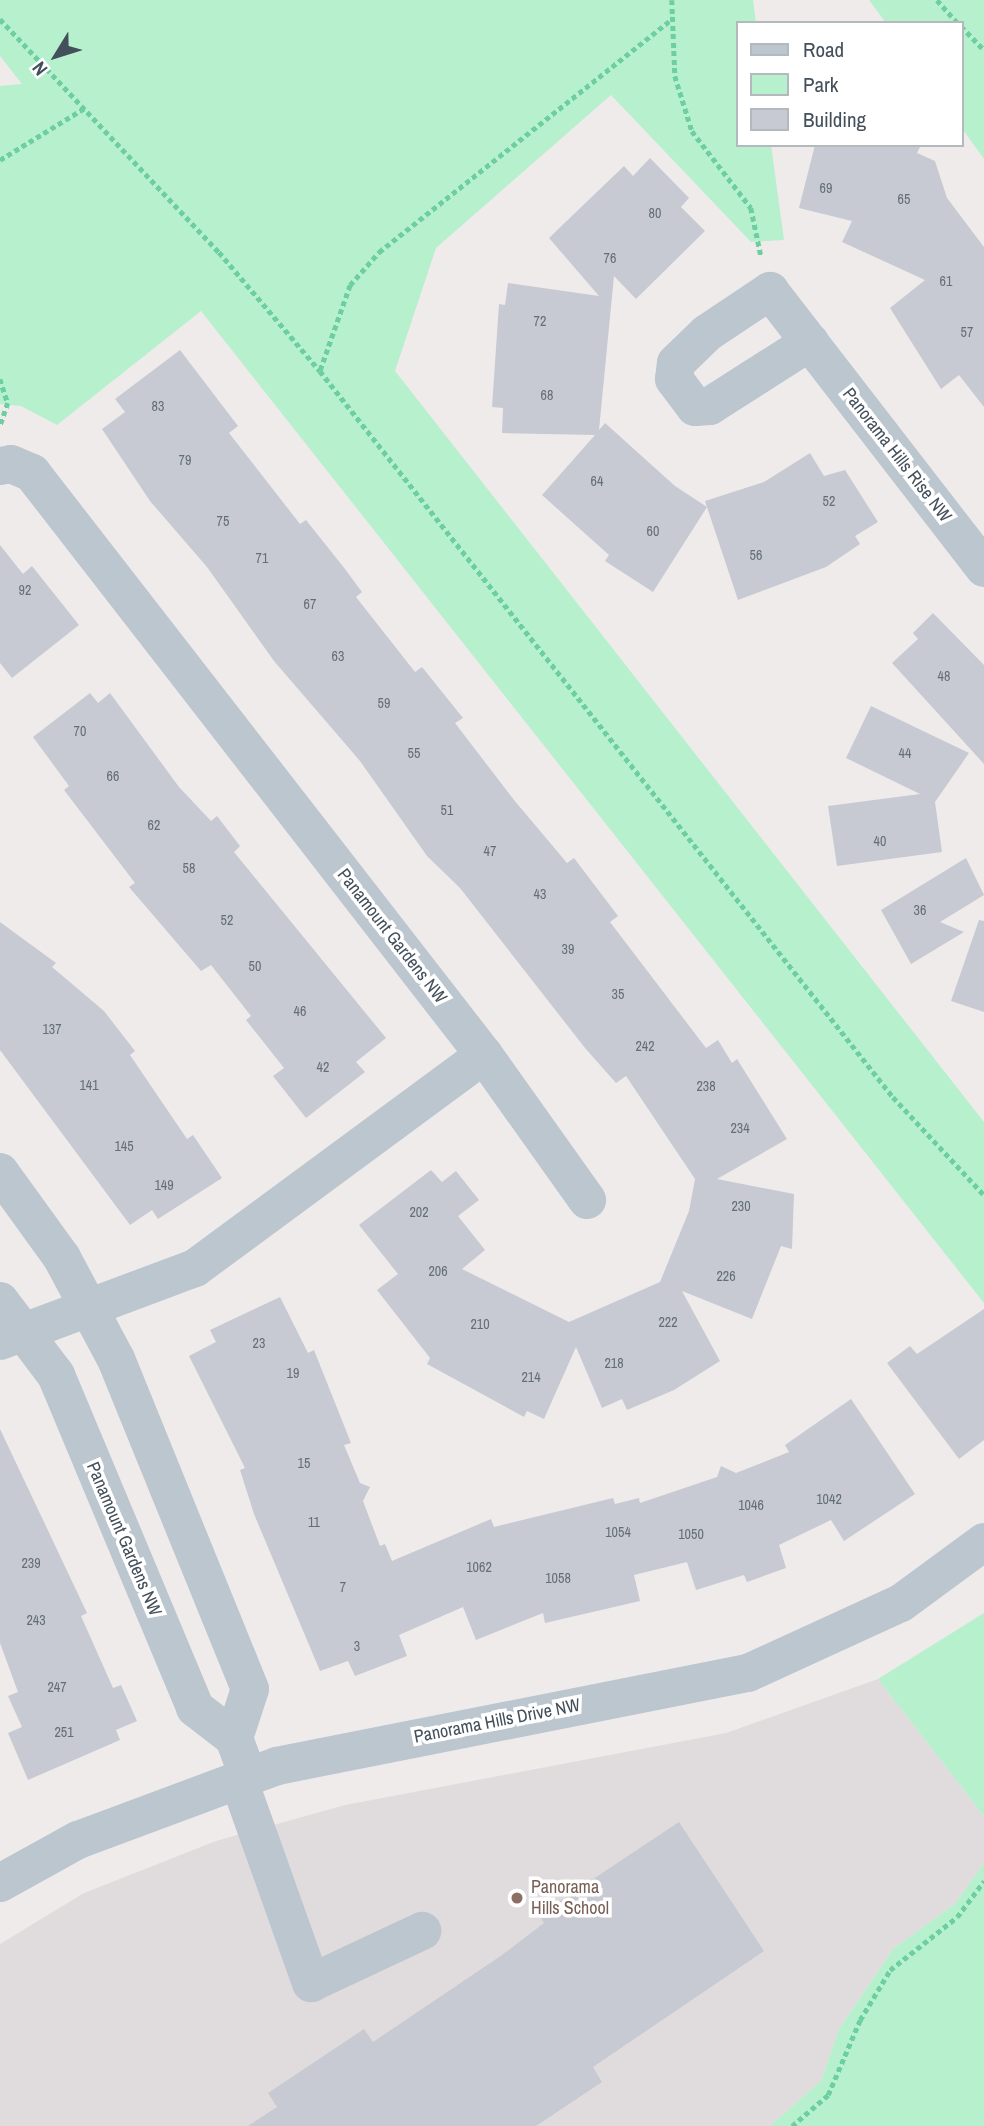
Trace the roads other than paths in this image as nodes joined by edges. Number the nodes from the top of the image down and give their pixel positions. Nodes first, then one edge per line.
1 (810, 342) junction
2 (0, 466) edge
3 (984, 568) edge
4 (484, 1055) junction
5 (0, 1172) edge
6 (587, 1200) dead end
7 (0, 1301) edge
8 (93, 1309) junction
9 (11, 1336) edge
10 (984, 1542) edge
11 (234, 1738) junction
12 (242, 1777) junction
13 (0, 1883) edge
14 (422, 1931) dead end

1 - 1 street, Panorama Hills Rise NW
1 - 3 street, Panorama Hills Rise NW
2 - 4 street, Panamount Gardens NW
4 - 6 street, Panamount Gardens NW
4 - 8 street
5 - 8 street
7 - 9 street, Panamount Gardens NW
8 - 9 street
8 - 11 street
9 - 11 street, Panamount Gardens NW
10 - 12 street, Panorama Hills Drive NW
11 - 12 street
12 - 13 street, Panorama Hills Drive NW
12 - 14 street

